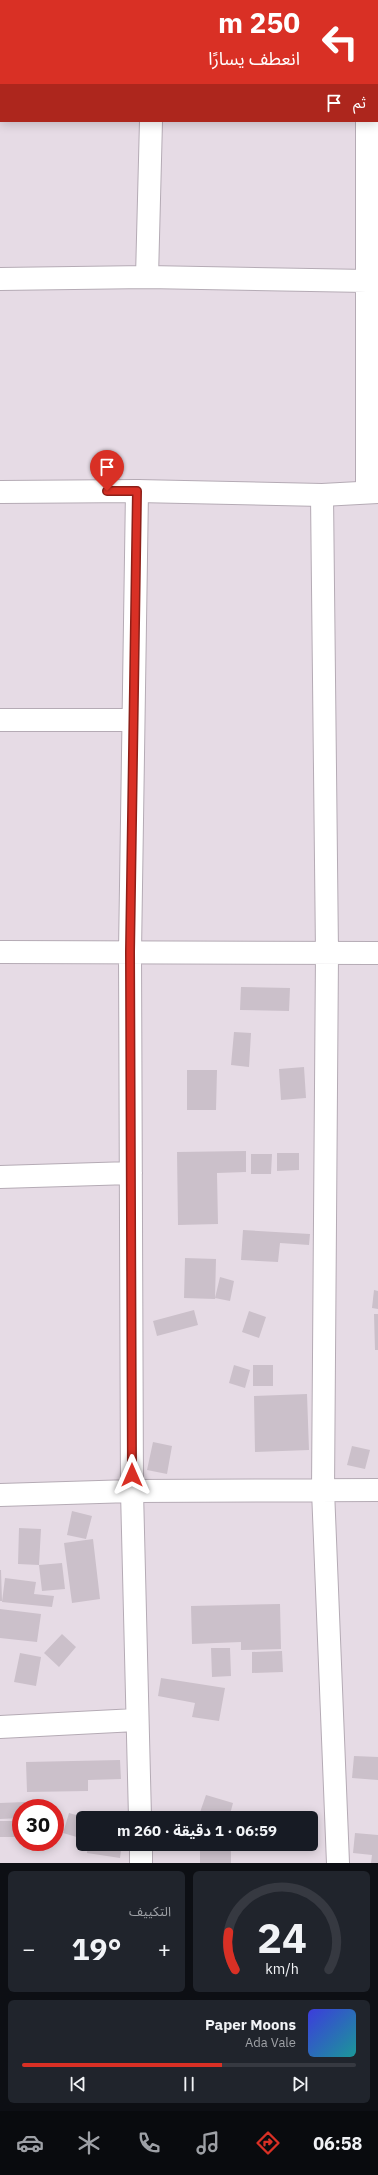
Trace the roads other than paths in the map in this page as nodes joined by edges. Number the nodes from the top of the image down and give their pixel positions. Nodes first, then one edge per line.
1 (151, 122) edge
2 (367, 122) edge
3 (146, 277) junction
4 (0, 278) edge
5 (367, 281) junction
6 (137, 491) junction
7 (0, 492) edge
8 (373, 492) edge
9 (322, 495) junction
10 (0, 720) edge
11 (132, 720) junction
12 (0, 952) edge
13 (130, 952) junction
14 (327, 953) junction
15 (378, 954) edge
16 (130, 1173) junction
17 (0, 1177) edge
18 (323, 1490) junction
19 (378, 1490) edge
20 (132, 1491) junction
21 (0, 1495) edge
22 (136, 1720) junction
23 (0, 1727) edge
24 (140, 1811) edge
25 (141, 1851) edge
26 (141, 1863) edge
27 (338, 1863) edge

1 - 3 street
2 - 5 street
3 - 4 street
3 - 5 street
5 - 8 street
6 - 7 street
6 - 9 street
6 - 11 street
8 - 9 street
9 - 14 street
10 - 11 street
11 - 13 street
12 - 13 street
13 - 14 street
13 - 16 street
14 - 15 street
14 - 18 street
16 - 17 street
16 - 20 street
18 - 19 street
18 - 20 street
18 - 27 street
20 - 21 street
20 - 22 street
22 - 23 street
22 - 24 street
25 - 26 street

